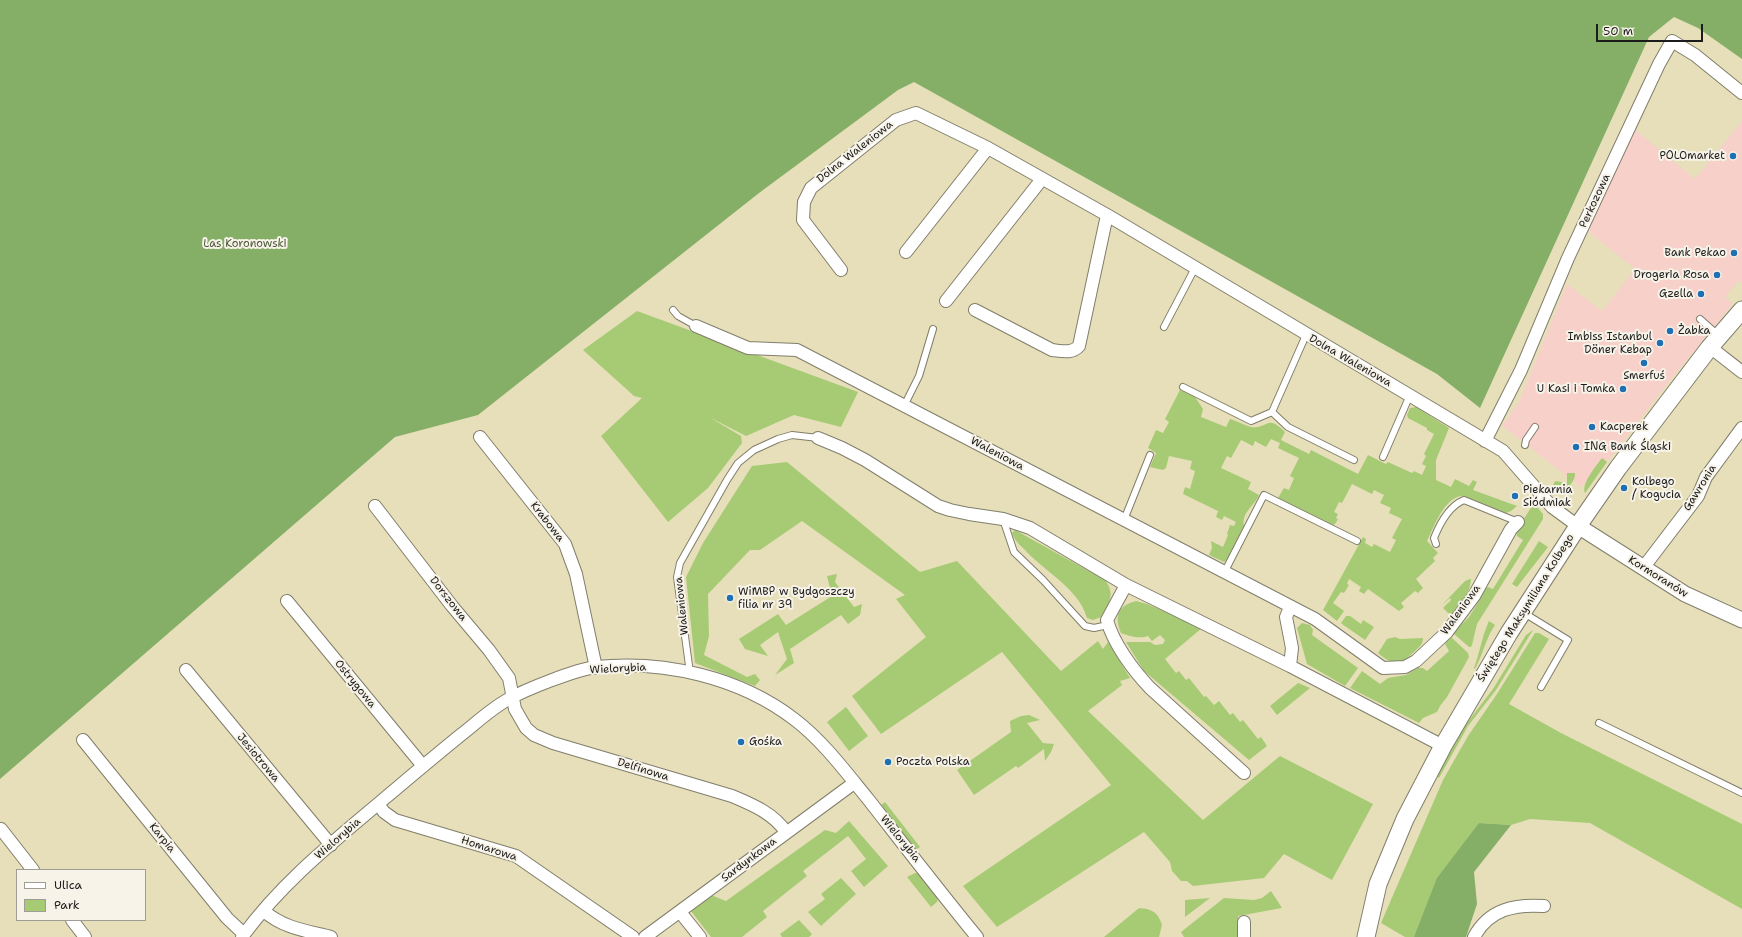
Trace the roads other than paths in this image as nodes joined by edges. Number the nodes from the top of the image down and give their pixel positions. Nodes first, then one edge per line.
1 (1742, 93) edge
2 (988, 148) junction
3 (1042, 179) junction
4 (1107, 215) junction
5 (906, 252) dead end
6 (1195, 268) junction
7 (841, 270) dead end
8 (946, 301) dead end
9 (673, 310) dead end
10 (975, 310) dead end
11 (1742, 310) edge
12 (1700, 320) dead end
13 (696, 326) joint
14 (1164, 327) dead end
15 (933, 329) dead end
16 (1306, 335) junction
17 (1715, 342) junction
18 (1742, 372) edge
19 (1184, 387) dead end
20 (1410, 395) junction
21 (904, 406) junction
22 (1272, 412) junction
23 (1535, 427) dead end
24 (1742, 428) edge
25 (480, 437) dead end
26 (818, 438) joint
27 (1485, 441) junction
28 (1525, 445) dead end
29 (1150, 455) dead end
30 (1384, 457) dead end
31 (1354, 460) dead end
32 (375, 506) dead end
33 (1003, 519) junction
34 (1124, 520) junction
35 (1514, 526) joint
36 (1578, 526) junction
37 (1357, 541) dead end
38 (1436, 544) dead end
39 (1643, 568) junction
40 (1224, 573) junction
41 (1126, 585) junction
42 (287, 601) dead end
43 (1290, 607) junction
44 (1522, 612) junction
45 (1742, 620) edge
46 (1108, 625) junction
47 (1290, 666) junction
48 (596, 668) junction
49 (186, 670) dead end
50 (690, 673) junction
51 (1541, 687) dead end
52 (512, 697) junction
53 (1599, 723) dead end
54 (83, 740) dead end
55 (1443, 746) junction
56 (423, 766) junction
57 (1244, 773) dead end
58 (854, 783) junction
59 (1742, 793) edge
60 (378, 804) junction
61 (1, 829) dead end
62 (786, 832) junction
63 (331, 845) junction
64 (32, 869) edge
65 (1544, 906) dead end
66 (264, 911) junction
67 (680, 912) junction
68 (73, 921) edge
69 (1244, 922) dead end
70 (243, 936) edge
71 (85, 937) edge
72 (331, 937) edge
73 (633, 937) edge
74 (645, 937) edge
75 (700, 937) edge
76 (977, 937) edge
77 (1244, 937) edge
78 (1366, 937) edge
79 (1474, 937) edge

1 - 27 street, Perkozowa
2 - 3 street, Dolna Waleniowa
2 - 5 street
2 - 7 street, Dolna Waleniowa
3 - 4 street, Dolna Waleniowa
3 - 8 street
4 - 6 street, Dolna Waleniowa
4 - 10 street
6 - 14 lane
6 - 16 street, Dolna Waleniowa
9 - 13 lane
11 - 17 main road, Świętego Maksymiliana Kolbego
12 - 17 lane
13 - 21 street, Waleniowa
15 - 21 lane
16 - 20 street, Dolna Waleniowa
16 - 22 lane
17 - 18 street
17 - 36 main road, Świętego Maksymiliana Kolbego
19 - 22 lane
20 - 27 street, Dolna Waleniowa
20 - 30 lane
21 - 34 street, Waleniowa
22 - 31 lane
23 - 28 lane
24 - 39 street, Gawronia
25 - 48 street, Krabowa
26 - 33 street, Waleniowa
26 - 50 lane, Waleniowa
27 - 36 street, Dolna Waleniowa
29 - 34 lane
32 - 52 street, Dorszowa
33 - 41 street, Waleniowa
33 - 46 lane
34 - 40 street, Waleniowa
35 - 38 lane
35 - 43 street, Waleniowa
36 - 39 street, Kormoranów
36 - 44 main road, Świętego Maksymiliana Kolbego
37 - 40 lane
39 - 45 street, Kormoranów
40 - 43 street, Waleniowa
41 - 46 street
41 - 47 street, Waleniowa
42 - 56 street, Ostrygowa
43 - 47 street
44 - 51 lane
44 - 55 main road, Świętego Maksymiliana Kolbego
46 - 57 street
47 - 55 street, Waleniowa
48 - 50 street, Wielorybia
48 - 52 street, Wielorybia
49 - 63 street, Jesiotrowa
50 - 58 street, Wielorybia
52 - 56 street, Wielorybia
52 - 62 street, Delfinowa
53 - 59 lane
54 - 70 street, Karpia
55 - 78 main road, Świętego Maksymiliana Kolbego
56 - 60 street, Wielorybia
58 - 62 street, Sardynkowa
58 - 76 street, Wielorybia
60 - 63 street, Wielorybia
60 - 73 street, Homarowa
61 - 64 street
62 - 67 street, Sardynkowa
63 - 66 street, Wielorybia
65 - 79 street
66 - 70 street, Wielorybia
66 - 72 street
67 - 74 street, Sardynkowa
67 - 75 street
68 - 71 street
69 - 77 street

